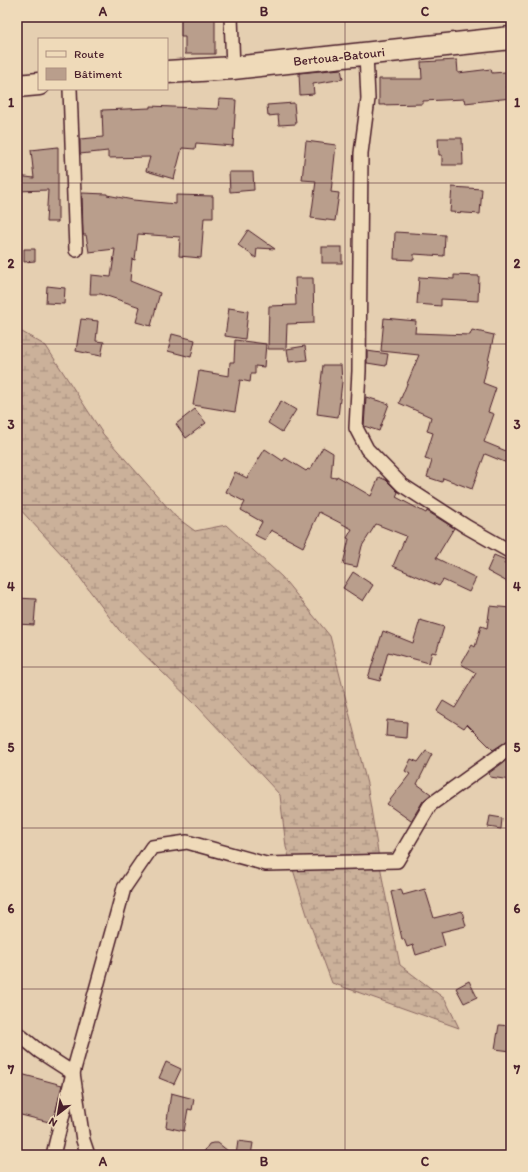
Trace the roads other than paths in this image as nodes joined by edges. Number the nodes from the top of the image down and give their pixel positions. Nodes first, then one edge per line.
1 (231, 17) edge
2 (511, 38) edge
3 (366, 52) junction
4 (233, 68) junction
5 (168, 72) edge
6 (38, 84) edge
7 (17, 86) edge
8 (70, 90) edge
9 (76, 250) dead end
10 (511, 552) edge
11 (511, 747) edge
12 (17, 1033) edge
13 (73, 1073) junction
14 (53, 1155) edge
15 (88, 1155) edge

1 - 4 street
2 - 3 highway, Bertoua-Batouri
3 - 4 highway, Bertoua-Batouri
3 - 10 street
4 - 5 highway, Bertoua-Batouri
6 - 7 highway
8 - 9 street
11 - 13 street
12 - 13 street
13 - 14 street
13 - 15 street

